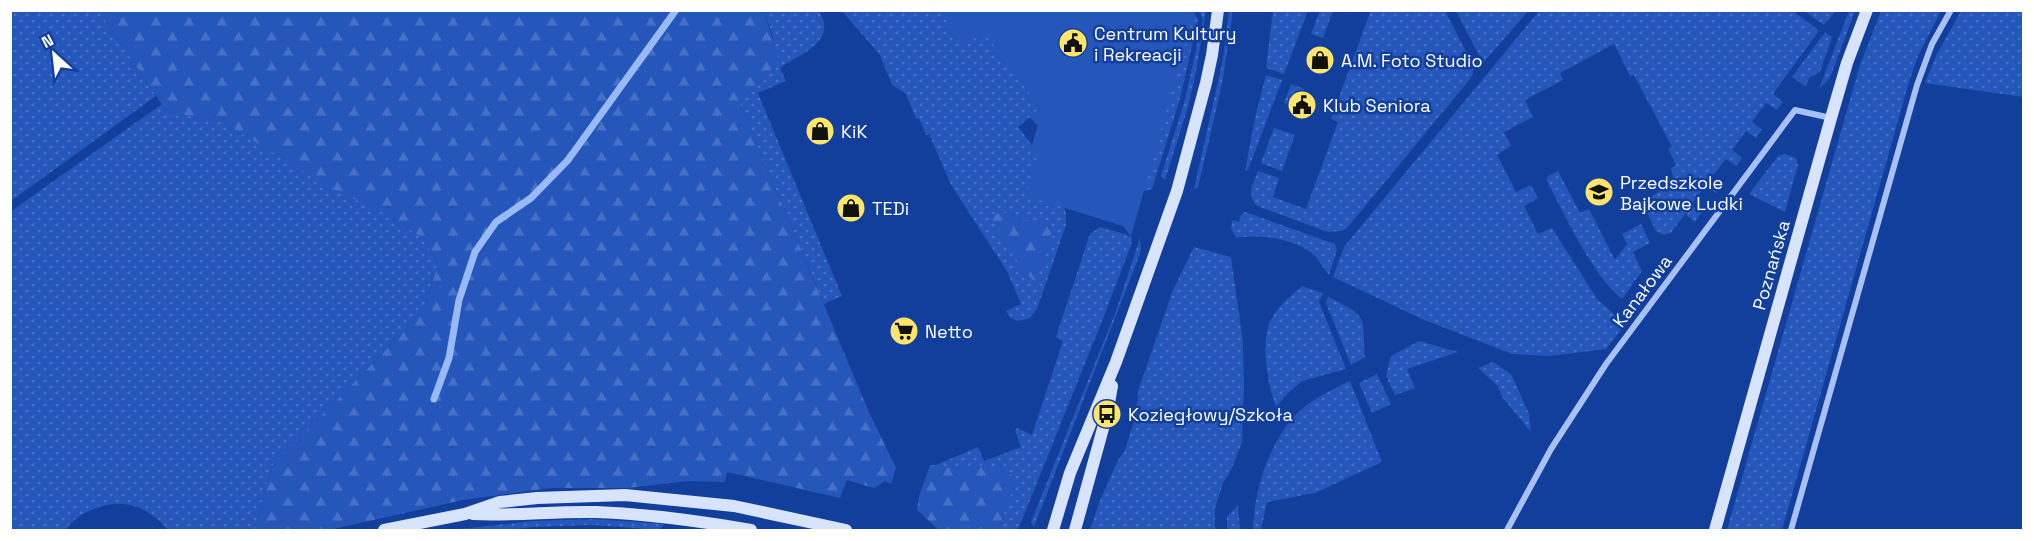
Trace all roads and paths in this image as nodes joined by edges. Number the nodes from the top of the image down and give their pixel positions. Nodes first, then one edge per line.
1 (1218, 10) edge
2 (1867, 10) edge
3 (1951, 10) edge
4 (1831, 118) junction
5 (1116, 362) junction
6 (465, 514) junction
7 (384, 531) edge
8 (751, 531) edge
9 (846, 531) edge
10 (1053, 531) edge
11 (1075, 531) edge
12 (1507, 531) edge
13 (1715, 531) edge
14 (1791, 531) edge

1 - 5 street
2 - 4 street, Poznańska
3 - 14 street
4 - 12 street, Kanałowa
4 - 13 street, Poznańska
5 - 10 street
5 - 11 street
6 - 7 street
6 - 8 street
6 - 9 street

